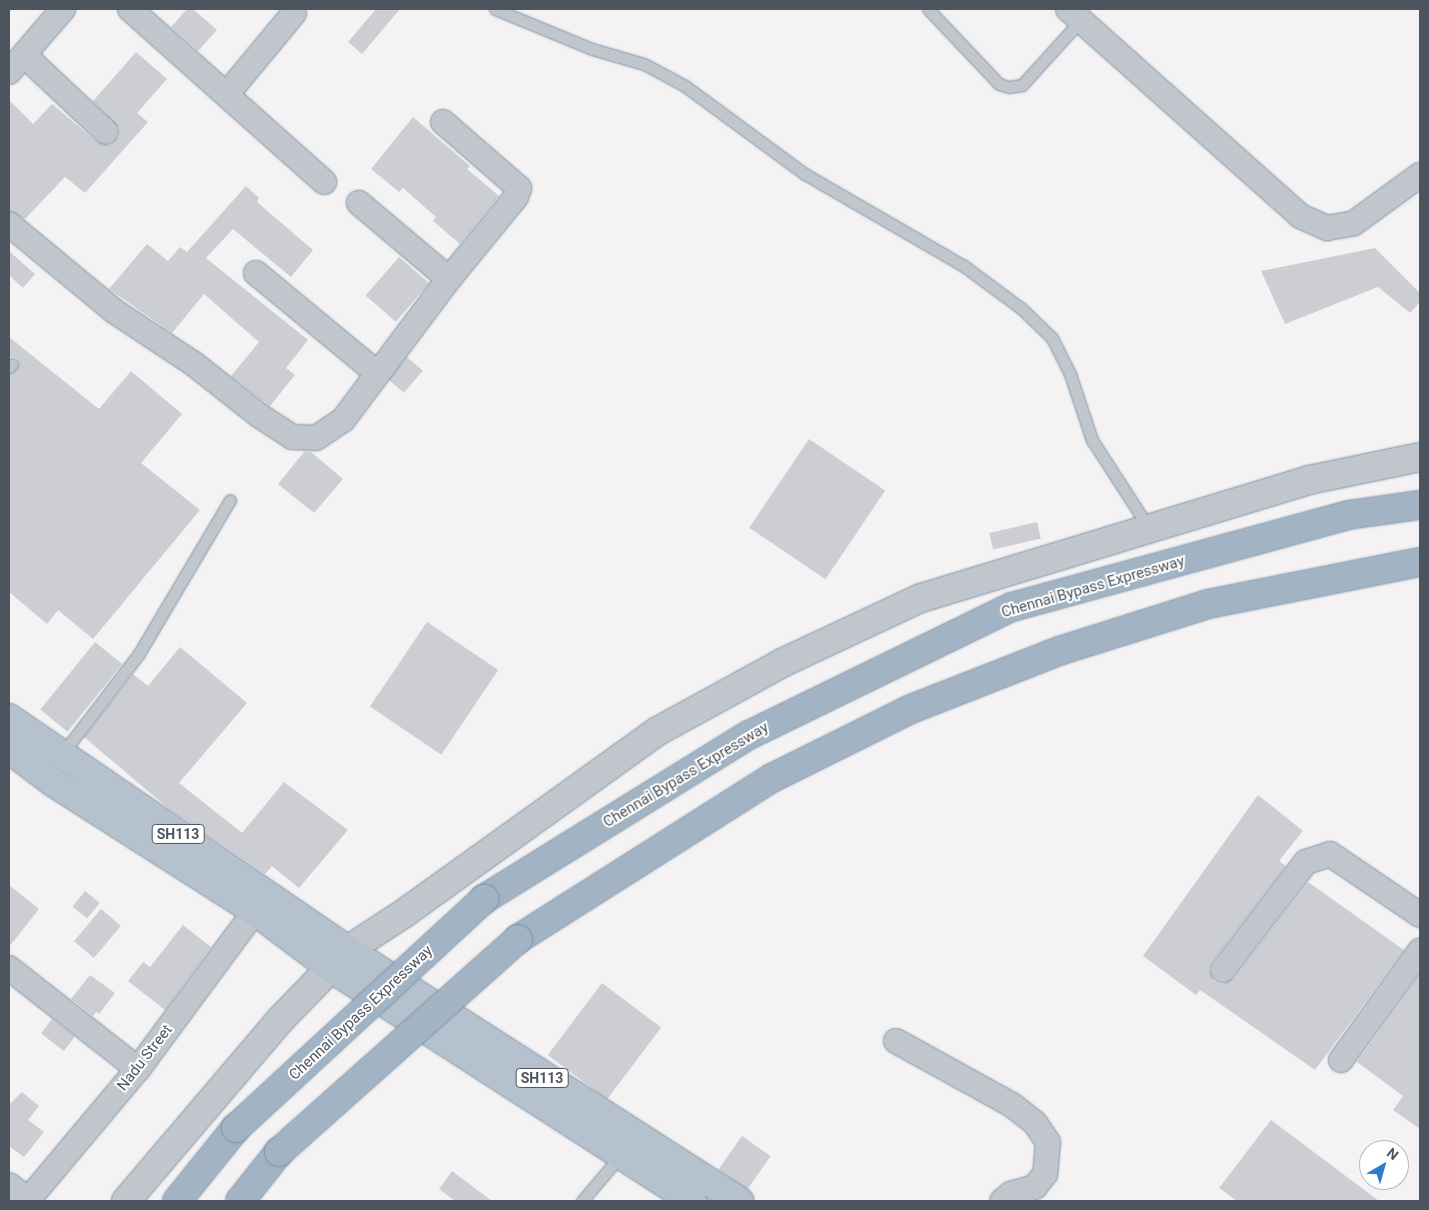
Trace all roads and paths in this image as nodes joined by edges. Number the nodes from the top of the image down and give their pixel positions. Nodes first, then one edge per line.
1 (63, 9) edge
2 (130, 9) edge
3 (494, 9) edge
4 (928, 9) edge
5 (294, 13) dead end
6 (1081, 13) edge
7 (16, 63) edge
8 (227, 94) junction
9 (443, 122) dead end
10 (106, 132) dead end
11 (1420, 175) edge
12 (324, 182) dead end
13 (359, 203) dead end
14 (9, 224) edge
15 (256, 273) dead end
16 (449, 279) junction
17 (378, 374) junction
18 (1420, 457) edge
19 (230, 500) dead end
20 (1420, 505) edge
21 (1149, 528) junction
22 (1420, 562) edge
23 (9, 718) edge
24 (9, 749) edge
25 (61, 755) junction
26 (254, 911) junction
27 (1420, 915) edge
28 (1420, 951) edge
29 (340, 959) junction
30 (9, 968) edge
31 (1223, 970) dead end
32 (896, 1041) dead end
33 (1341, 1060) dead end
34 (138, 1069) junction
35 (620, 1156) junction
36 (9, 1186) edge
37 (28, 1200) edge
38 (126, 1201) edge
39 (178, 1201) edge
40 (240, 1201) edge
41 (582, 1201) edge
42 (692, 1201) edge
43 (739, 1201) edge
44 (1002, 1201) edge

1 - 7 street
2 - 8 street
3 - 21 lane
4 - 6 lane
5 - 8 street
6 - 11 street
7 - 10 street
8 - 12 street
9 - 16 street
13 - 16 street
14 - 17 street
15 - 17 street
16 - 17 street
18 - 21 street
19 - 25 lane
20 - 39 highway, Chennai Bypass Expressway, bridge
21 - 29 street
22 - 40 highway, bridge
23 - 25 main road, SH113
24 - 26 main road, SH113
25 - 29 main road, SH113
26 - 29 main road, SH113
26 - 34 street, Nadu Street
27 - 31 street
28 - 33 street
29 - 35 main road, SH113
29 - 38 street
29 - 43 main road, SH113
30 - 34 street
32 - 44 street
34 - 37 street, Nadu Street
35 - 41 lane
35 - 42 main road, SH113
36 - 37 street

